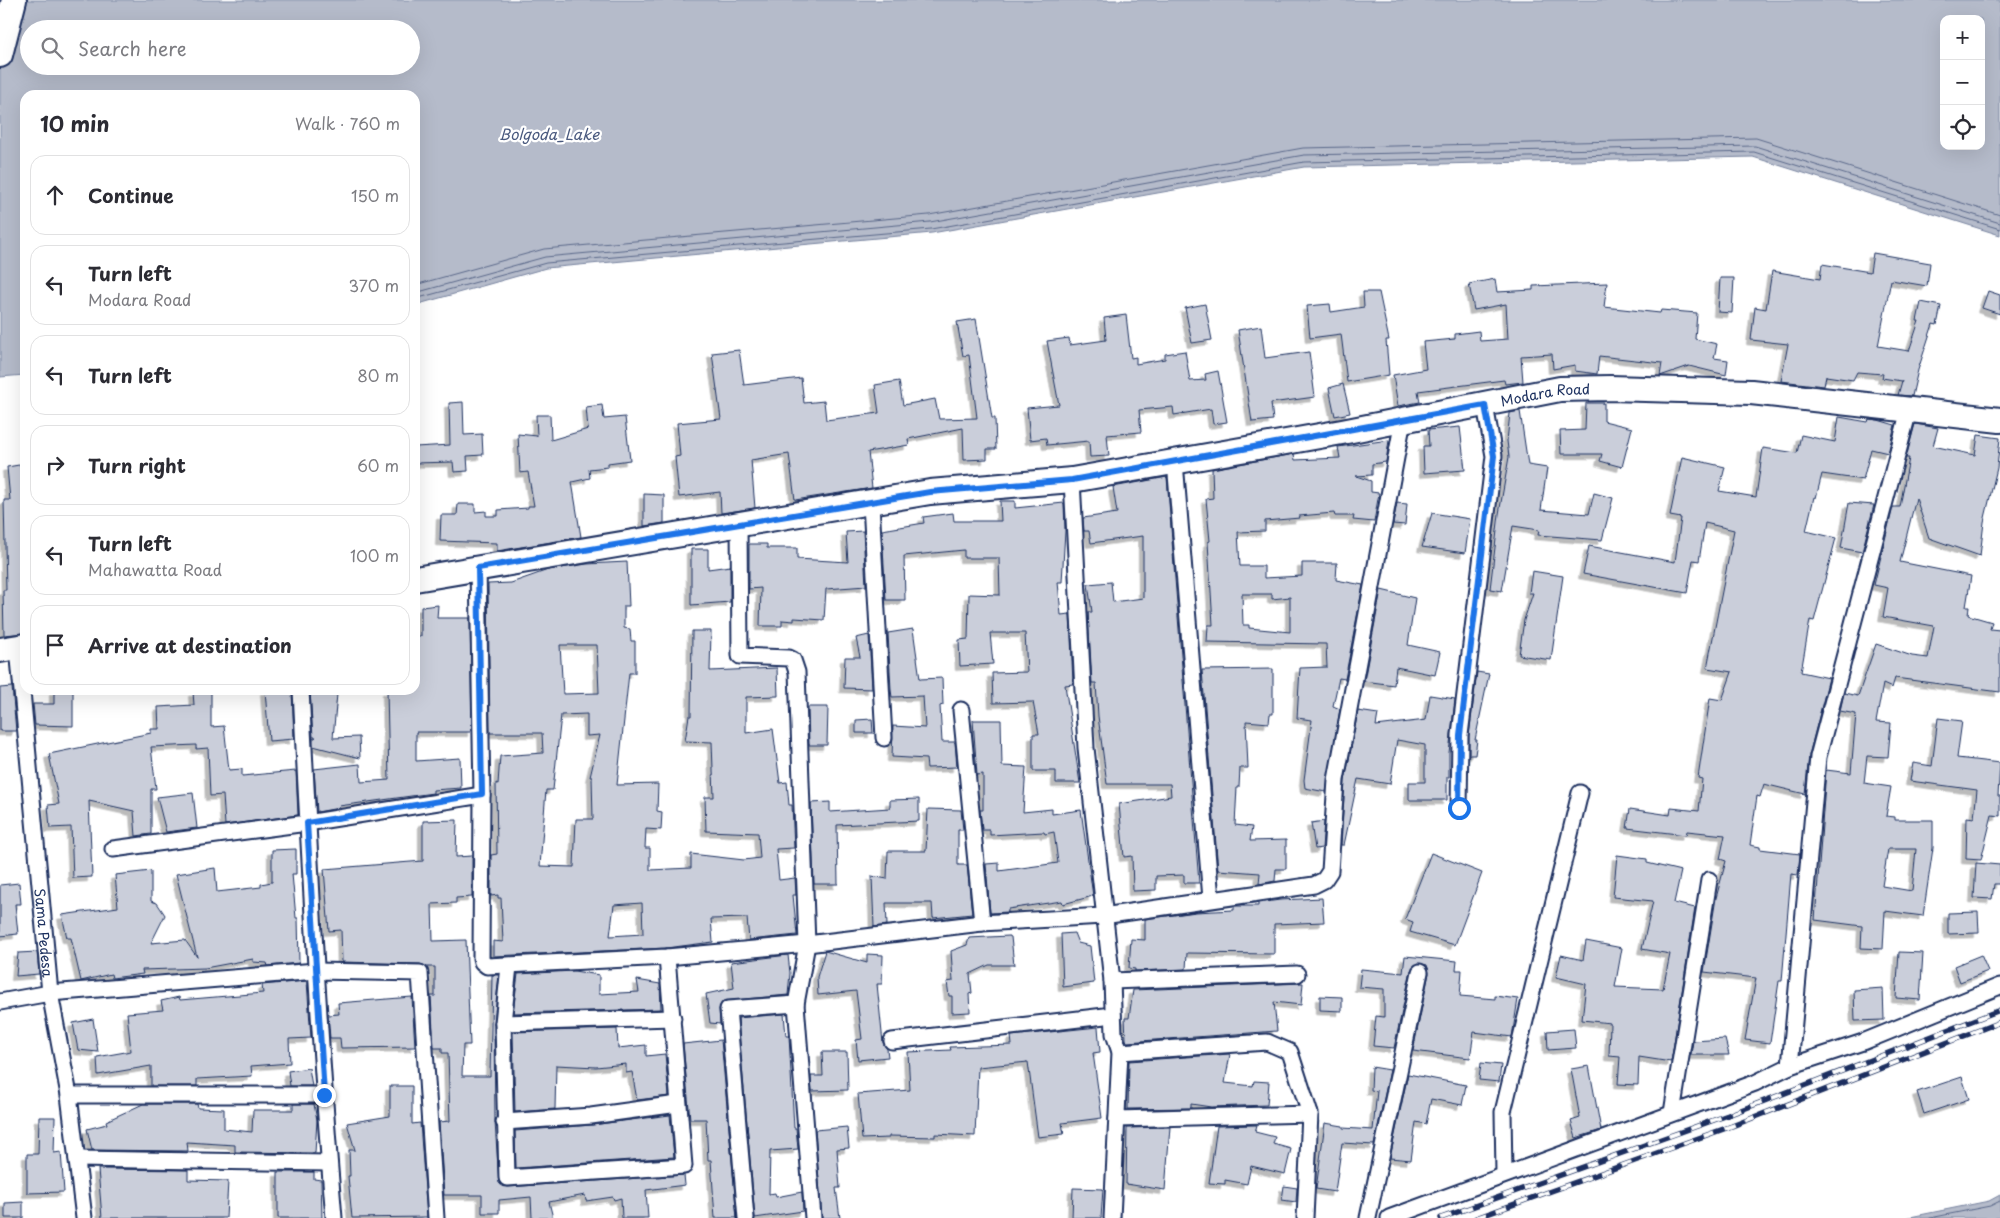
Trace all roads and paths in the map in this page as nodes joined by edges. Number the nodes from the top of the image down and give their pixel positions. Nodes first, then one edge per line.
1 (14, 0) edge
2 (0, 55) edge
3 (1485, 405) junction
4 (1909, 410) junction
5 (1404, 420) junction
6 (2000, 420) edge
7 (1175, 462) junction
8 (1072, 480) junction
9 (871, 503) junction
10 (739, 524) junction
11 (478, 568) junction
12 (420, 578) edge
13 (14, 648) edge
14 (301, 695) edge
15 (961, 710) dead end
16 (884, 738) dead end
17 (1580, 793) dead end
18 (482, 794) junction
19 (1459, 808) dead end
20 (307, 823) junction
21 (113, 849) dead end
22 (1709, 880) dead end
23 (1211, 900) junction
24 (1103, 916) junction
25 (982, 923) junction
26 (806, 944) junction
27 (667, 957) junction
28 (510, 966) junction
29 (316, 971) junction
30 (1420, 972) dead end
31 (1297, 974) dead end
32 (1112, 981) junction
33 (2000, 986) edge
34 (50, 993) junction
35 (0, 1002) edge
36 (796, 1004) junction
37 (1113, 1015) junction
38 (672, 1018) junction
39 (503, 1023) junction
40 (892, 1041) dead end
41 (1120, 1052) junction
42 (1790, 1066) junction
43 (69, 1095) junction
44 (324, 1095) junction
45 (678, 1104) junction
46 (1672, 1112) junction
47 (1310, 1114) junction
48 (1117, 1119) junction
49 (504, 1122) junction
50 (77, 1159) junction
51 (329, 1163) junction
52 (1504, 1174) junction
53 (84, 1218) edge
54 (334, 1218) edge
55 (436, 1218) edge
56 (746, 1218) edge
57 (813, 1218) edge
58 (1112, 1218) edge
59 (1305, 1218) edge
60 (1368, 1218) edge
61 (1389, 1218) edge

1 - 2 main road
3 - 4 main road, Modara Road
3 - 5 main road, Modara Road
3 - 19 street
4 - 6 main road, Modara Road
4 - 42 street
5 - 7 main road, Modara Road
5 - 23 street
7 - 8 main road, Modara Road
7 - 23 street
8 - 9 main road, Modara Road
8 - 24 street
9 - 10 main road, Modara Road
9 - 16 street
10 - 11 main road, Modara Road
10 - 26 street
11 - 12 main road, Modara Road
11 - 18 street
13 - 34 street, Sama Pedesa
14 - 20 street
15 - 25 street
17 - 52 street
18 - 20 street
18 - 28 street
20 - 21 street
20 - 29 street
22 - 46 street
23 - 24 street
24 - 25 street
24 - 32 street
25 - 26 street
26 - 27 street
26 - 36 street
27 - 28 street
27 - 38 street
28 - 39 street
29 - 34 street
29 - 44 street
29 - 55 street
30 - 60 street
31 - 32 street
32 - 37 street
33 - 42 street
34 - 35 street
34 - 43 street, Sama Pedesa
36 - 56 street
36 - 57 street
37 - 40 street
37 - 41 street
38 - 39 street
38 - 45 street
39 - 49 street
41 - 47 street
41 - 48 street
42 - 46 street
43 - 44 street
43 - 50 street, Sama Pedesa
44 - 51 street
45 - 49 street
45 - 49 street
46 - 52 street
47 - 48 street
47 - 59 street
48 - 58 street
50 - 51 street
50 - 53 street, Sama Pedesa
51 - 54 street
52 - 61 street

